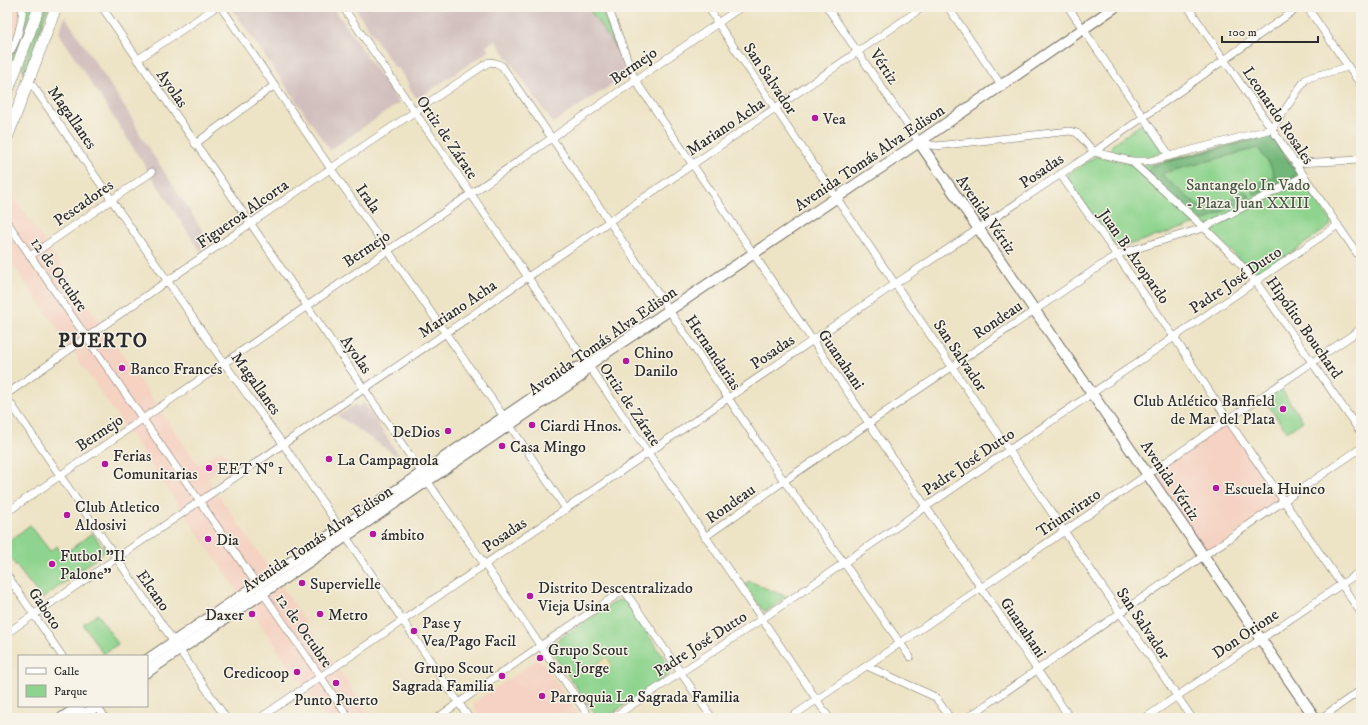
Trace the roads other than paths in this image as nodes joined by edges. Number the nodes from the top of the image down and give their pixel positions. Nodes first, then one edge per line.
1 (23, 7) edge
2 (39, 7) edge
3 (56, 7) edge
4 (102, 7) edge
5 (216, 7) edge
6 (221, 7) edge
7 (343, 7) edge
8 (608, 7) edge
9 (709, 7) edge
10 (740, 7) edge
11 (827, 7) edge
12 (923, 7) edge
13 (948, 7) edge
14 (1068, 7) edge
15 (1115, 7) edge
16 (1188, 7) edge
17 (1299, 7) edge
18 (1307, 7) edge
19 (717, 22) junction
20 (1083, 29) junction
21 (858, 51) junction
22 (7, 56) edge
23 (137, 60) junction
24 (1225, 60) junction
25 (496, 63) joint
26 (1348, 67) junction
27 (10, 78) edge
28 (29, 80) junction
29 (635, 80) junction
30 (275, 85) junction
31 (1001, 85) junction
32 (1361, 85) edge
33 (7, 93) edge
34 (775, 108) junction
35 (414, 112) junction
36 (1143, 117) junction
37 (1272, 129) junction
38 (7, 138) edge
39 (552, 138) junction
40 (919, 142) junction
41 (195, 144) junction
42 (1094, 152) junction
43 (1170, 156) junction
44 (1361, 160) edge
45 (1131, 161) junction
46 (1295, 163) junction
47 (692, 165) junction
48 (331, 169) junction
49 (152, 172) dead end
50 (1060, 174) junction
51 (1304, 176) junction
52 (470, 194) junction
53 (836, 198) junction
54 (112, 200) junction
55 (7, 222) edge
56 (609, 222) junction
57 (251, 224) junction
58 (1338, 225) junction
59 (1203, 228) junction
60 (978, 229) junction
61 (388, 250) junction
62 (753, 254) junction
63 (1116, 255) junction
64 (30, 256) junction
65 (1361, 259) edge
66 (527, 277) junction
67 (168, 282) junction
68 (1256, 282) junction
69 (895, 284) junction
70 (307, 306) junction
71 (669, 310) junction
72 (1036, 310) junction
73 (1361, 329) edge
74 (446, 333) junction
75 (86, 337) junction
76 (1174, 337) junction
77 (812, 340) junction
78 (224, 363) junction
79 (1313, 363) junction
80 (588, 365) junction
81 (952, 367) junction
82 (364, 389) junction
83 (1093, 393) junction
84 (7, 394) edge
85 (7, 398) edge
86 (728, 398) junction
87 (143, 419) junction
88 (1228, 420) junction
89 (506, 421) junction
90 (869, 424) junction
91 (1361, 433) edge
92 (283, 444) junction
93 (1361, 448) edge
94 (1009, 450) junction
95 (647, 453) junction
96 (1149, 474) junction
97 (60, 476) junction
98 (424, 477) junction
99 (784, 481) junction
100 (200, 501) junction
101 (1284, 502) junction
102 (926, 507) junction
103 (566, 509) junction
104 (7, 512) edge
105 (1065, 532) junction
106 (342, 533) junction
107 (706, 537) junction
108 (1204, 556) junction
109 (116, 558) junction
110 (844, 563) junction
111 (484, 564) junction
112 (1361, 571) edge
113 (7, 575) edge
114 (1342, 585) junction
115 (981, 588) junction
116 (260, 589) junction
117 (1120, 613) junction
118 (1361, 613) edge
119 (34, 614) junction
120 (762, 619) junction
121 (402, 621) junction
122 (7, 633) edge
123 (1262, 639) junction
124 (900, 643) junction
125 (176, 646) junction
126 (540, 646) junction
127 (61, 655) edge
128 (910, 657) dead end
129 (148, 660) edge
130 (868, 666) junction
131 (1037, 670) junction
132 (148, 671) edge
133 (680, 672) junction
134 (320, 677) junction
135 (1361, 690) edge
136 (1177, 696) junction
137 (816, 700) junction
138 (459, 703) junction
139 (78, 707) edge
140 (96, 707) edge
141 (98, 707) edge
142 (62, 718) edge
143 (79, 718) edge
144 (105, 718) edge
145 (226, 718) edge
146 (260, 718) edge
147 (349, 718) edge
148 (438, 718) edge
149 (469, 718) edge
150 (590, 718) edge
151 (612, 718) edge
152 (712, 718) edge
153 (790, 718) edge
154 (829, 718) edge
155 (950, 718) edge
156 (967, 718) edge
157 (1070, 718) edge
158 (1145, 718) edge
159 (1192, 718) edge
160 (1315, 718) edge
161 (1321, 718) edge

1 - 22 street
2 - 27 main road
3 - 28 main road
4 - 23 street, Ayolas
5 - 23 street
6 - 30 street, Irala
7 - 35 street, Ortiz de Zárate
8 - 29 street, Guanahani
9 - 19 street, San Salvador
10 - 19 street, Bermejo
11 - 21 street, Vértiz
12 - 21 street, Mariano Acha
13 - 31 street
14 - 20 street
15 - 20 main road, Avenida Tomás Alva Edison
16 - 24 street, Leonardo Rosales
17 - 24 street, Posadas
18 - 26 street
19 - 29 street, Bermejo
19 - 34 street, San Salvador
20 - 31 main road, Avenida Tomás Alva Edison
20 - 36 street
21 - 34 street, Mariano Acha
21 - 40 street, Vértiz
23 - 41 street, Ayolas
24 - 36 street, Posadas
24 - 37 street, Leonardo Rosales
25 - 35 street, Figueroa Alcorta
25 - 39 street, Hernandarias
26 - 32 street
26 - 37 street
27 - 28 main road, Magallanes
27 - 33 main road
28 - 38 main road
28 - 54 street, Magallanes
29 - 39 street, Bermejo
29 - 47 street, Guanahani
30 - 41 street
30 - 48 street, Irala
31 - 40 main road, Avenida Tomás Alva Edison
34 - 47 street, Mariano Acha
34 - 53 street, San Salvador
35 - 48 street, Figueroa Alcorta
35 - 52 street, Ortiz de Zárate
36 - 42 street, Posadas
36 - 43 street
37 - 43 street
37 - 46 street, Leonardo Rosales
39 - 52 street, Bermejo
39 - 56 street, Hernandarias
40 - 42 street
40 - 53 main road, Avenida Tomás Alva Edison
40 - 60 main road, Avenida Vértiz
41 - 57 street, Ayolas
42 - 45 street
42 - 50 street, Posadas
43 - 45 street
44 - 46 street
45 - 59 street, Hipólito Bouchard
46 - 51 street, Leonardo Rosales
47 - 56 street, Mariano Acha
47 - 62 street, Guanahani
48 - 57 street, Figueroa Alcorta
48 - 61 street, Irala
49 - 54 street, Pescadores
50 - 60 street, Posadas
50 - 63 street, Juan B. Azopardo
51 - 58 street, Leonardo Rosales
51 - 59 street, Rondeau
52 - 61 street, Bermejo
52 - 66 street, Ortiz de Zárate
53 - 62 main road, Avenida Tomás Alva Edison
53 - 69 street, San Salvador
54 - 64 street, Pescadores
54 - 67 street, Magallanes
55 - 64 street, 12 de Octubre
56 - 66 street, Mariano Acha
56 - 71 street, Hernandarias
57 - 67 street, Figueroa Alcorta
57 - 70 street, Ayolas
58 - 65 street, Leonardo Rosales
58 - 68 street, Padre José Dutto
59 - 63 street, Rondeau
59 - 68 street, Hipólito Bouchard
60 - 69 street, Posadas
60 - 72 main road, Avenida Vértiz
61 - 70 street, Bermejo
61 - 74 street, Irala
62 - 71 main road, Avenida Tomás Alva Edison
62 - 77 street, Guanahani
63 - 72 street, Rondeau
63 - 76 street, Juan B. Azopardo
64 - 75 street, 12 de Octubre
66 - 74 street, Mariano Acha
66 - 80 street, Ortiz de Zárate
67 - 75 street, Figueroa Alcorta
67 - 78 street, Magallanes
68 - 76 street, Padre José Dutto
68 - 79 street, Hipólito Bouchard
69 - 77 street, Posadas
69 - 81 street, San Salvador
70 - 78 street, Bermejo
70 - 82 street, Ayolas
71 - 80 main road, Avenida Tomás Alva Edison
71 - 86 street, Hernandarias
72 - 81 street, Rondeau
72 - 83 main road, Avenida Vértiz
73 - 79 street, Triunvirato
74 - 82 street, Mariano Acha
74 - 89 street, Irala
75 - 84 street, Figueroa Alcorta
75 - 87 street, 12 de Octubre
76 - 83 street, Padre José Dutto
76 - 88 street, Juan B. Azopardo
77 - 86 street, Posadas
77 - 90 street, Guanahani
78 - 87 street, Bermejo
78 - 92 street, Magallanes
79 - 88 street, Triunvirato
79 - 91 street, Hipólito Bouchard
80 - 89 main road, Avenida Tomás Alva Edison
80 - 89 main road, Avenida Tomás Alva Edison
80 - 95 street, Ortiz de Zárate
81 - 90 street, Rondeau
81 - 94 street, San Salvador
82 - 92 street, Mariano Acha
82 - 98 street, Ayolas
83 - 94 street, Padre José Dutto
83 - 96 main road, Avenida Vértiz
85 - 97 street, Elcano
86 - 95 street, Posadas
86 - 99 street, Hernandarias
87 - 97 street, Bermejo
87 - 100 street, 12 de Octubre
88 - 96 street, Triunvirato
88 - 101 street, Juan B. Azopardo
89 - 98 main road, Avenida Tomás Alva Edison
89 - 103 street, Irala
90 - 99 street, Rondeau
90 - 102 street, Guanahani
92 - 100 street, Mariano Acha
92 - 106 street, Magallanes
93 - 101 street
94 - 102 street, Padre José Dutto
94 - 105 street, San Salvador
95 - 103 street, Posadas
95 - 107 street, Ortiz de Zárate
96 - 105 street, Triunvirato
96 - 108 main road, Avenida Vértiz
97 - 104 street, Bermejo
97 - 109 street, Elcano
98 - 106 main road, Avenida Tomás Alva Edison
98 - 111 street, Ayolas
99 - 107 street, Rondeau
99 - 110 street, Hernandarias
100 - 109 street, Mariano Acha
100 - 116 street, 12 de Octubre
101 - 108 street
101 - 114 street, Juan B. Azopardo
102 - 110 street, Padre José Dutto
102 - 115 street, Guanahani
103 - 111 street, Posadas
105 - 115 street, Triunvirato
105 - 117 street, San Salvador
106 - 116 main road, Avenida Tomás Alva Edison
106 - 121 street, Magallanes
107 - 120 street, Ortiz de Zárate
108 - 117 street
108 - 123 main road, Avenida Vértiz
109 - 119 street, Mariano Acha
109 - 125 street, Elcano
110 - 120 street, Padre José Dutto
110 - 124 street, Hernandarias
111 - 121 street, Posadas
111 - 126 street, Ayolas
112 - 114 street, Don Orione
113 - 119 street, Gaboto
114 - 118 street, Juan B. Azopardo
114 - 123 street, Don Orione
115 - 124 street, Triunvirato
115 - 131 street, Guanahani
116 - 125 main road, Avenida Tomás Alva Edison
116 - 134 street, 12 de Octubre
117 - 131 street
117 - 136 street, San Salvador
119 - 122 street, Mariano Acha
119 - 127 street, Gaboto
120 - 133 street, Padre José Dutto
120 - 137 street, Ortiz de Zárate
121 - 134 street, Posadas
121 - 138 street, Magallanes
123 - 136 street, Don Orione
123 - 160 main road, Avenida Vértiz
124 - 128 street, Hernandarias
124 - 130 street, Triunvirato
125 - 129 main road, Avenida Tomás Alva Edison
125 - 132 main road, Avenida Tomás Alva Edison
125 - 145 street, Elcano
126 - 133 street
126 - 138 street
126 - 150 street, Ayolas
130 - 137 street, Triunvirato
130 - 155 street
131 - 156 street
131 - 157 street, Guanahani
133 - 151 street, Padre José Dutto
133 - 152 street
134 - 146 street, Posadas
134 - 147 street, 12 de Octubre
135 - 161 street
136 - 158 street, Don Orione
136 - 159 street, San Salvador
137 - 153 street, Triunvirato
137 - 154 street, Ortiz de Zárate
138 - 148 street
138 - 149 street, Magallanes
139 - 142 main road
140 - 143 main road
141 - 144 street

